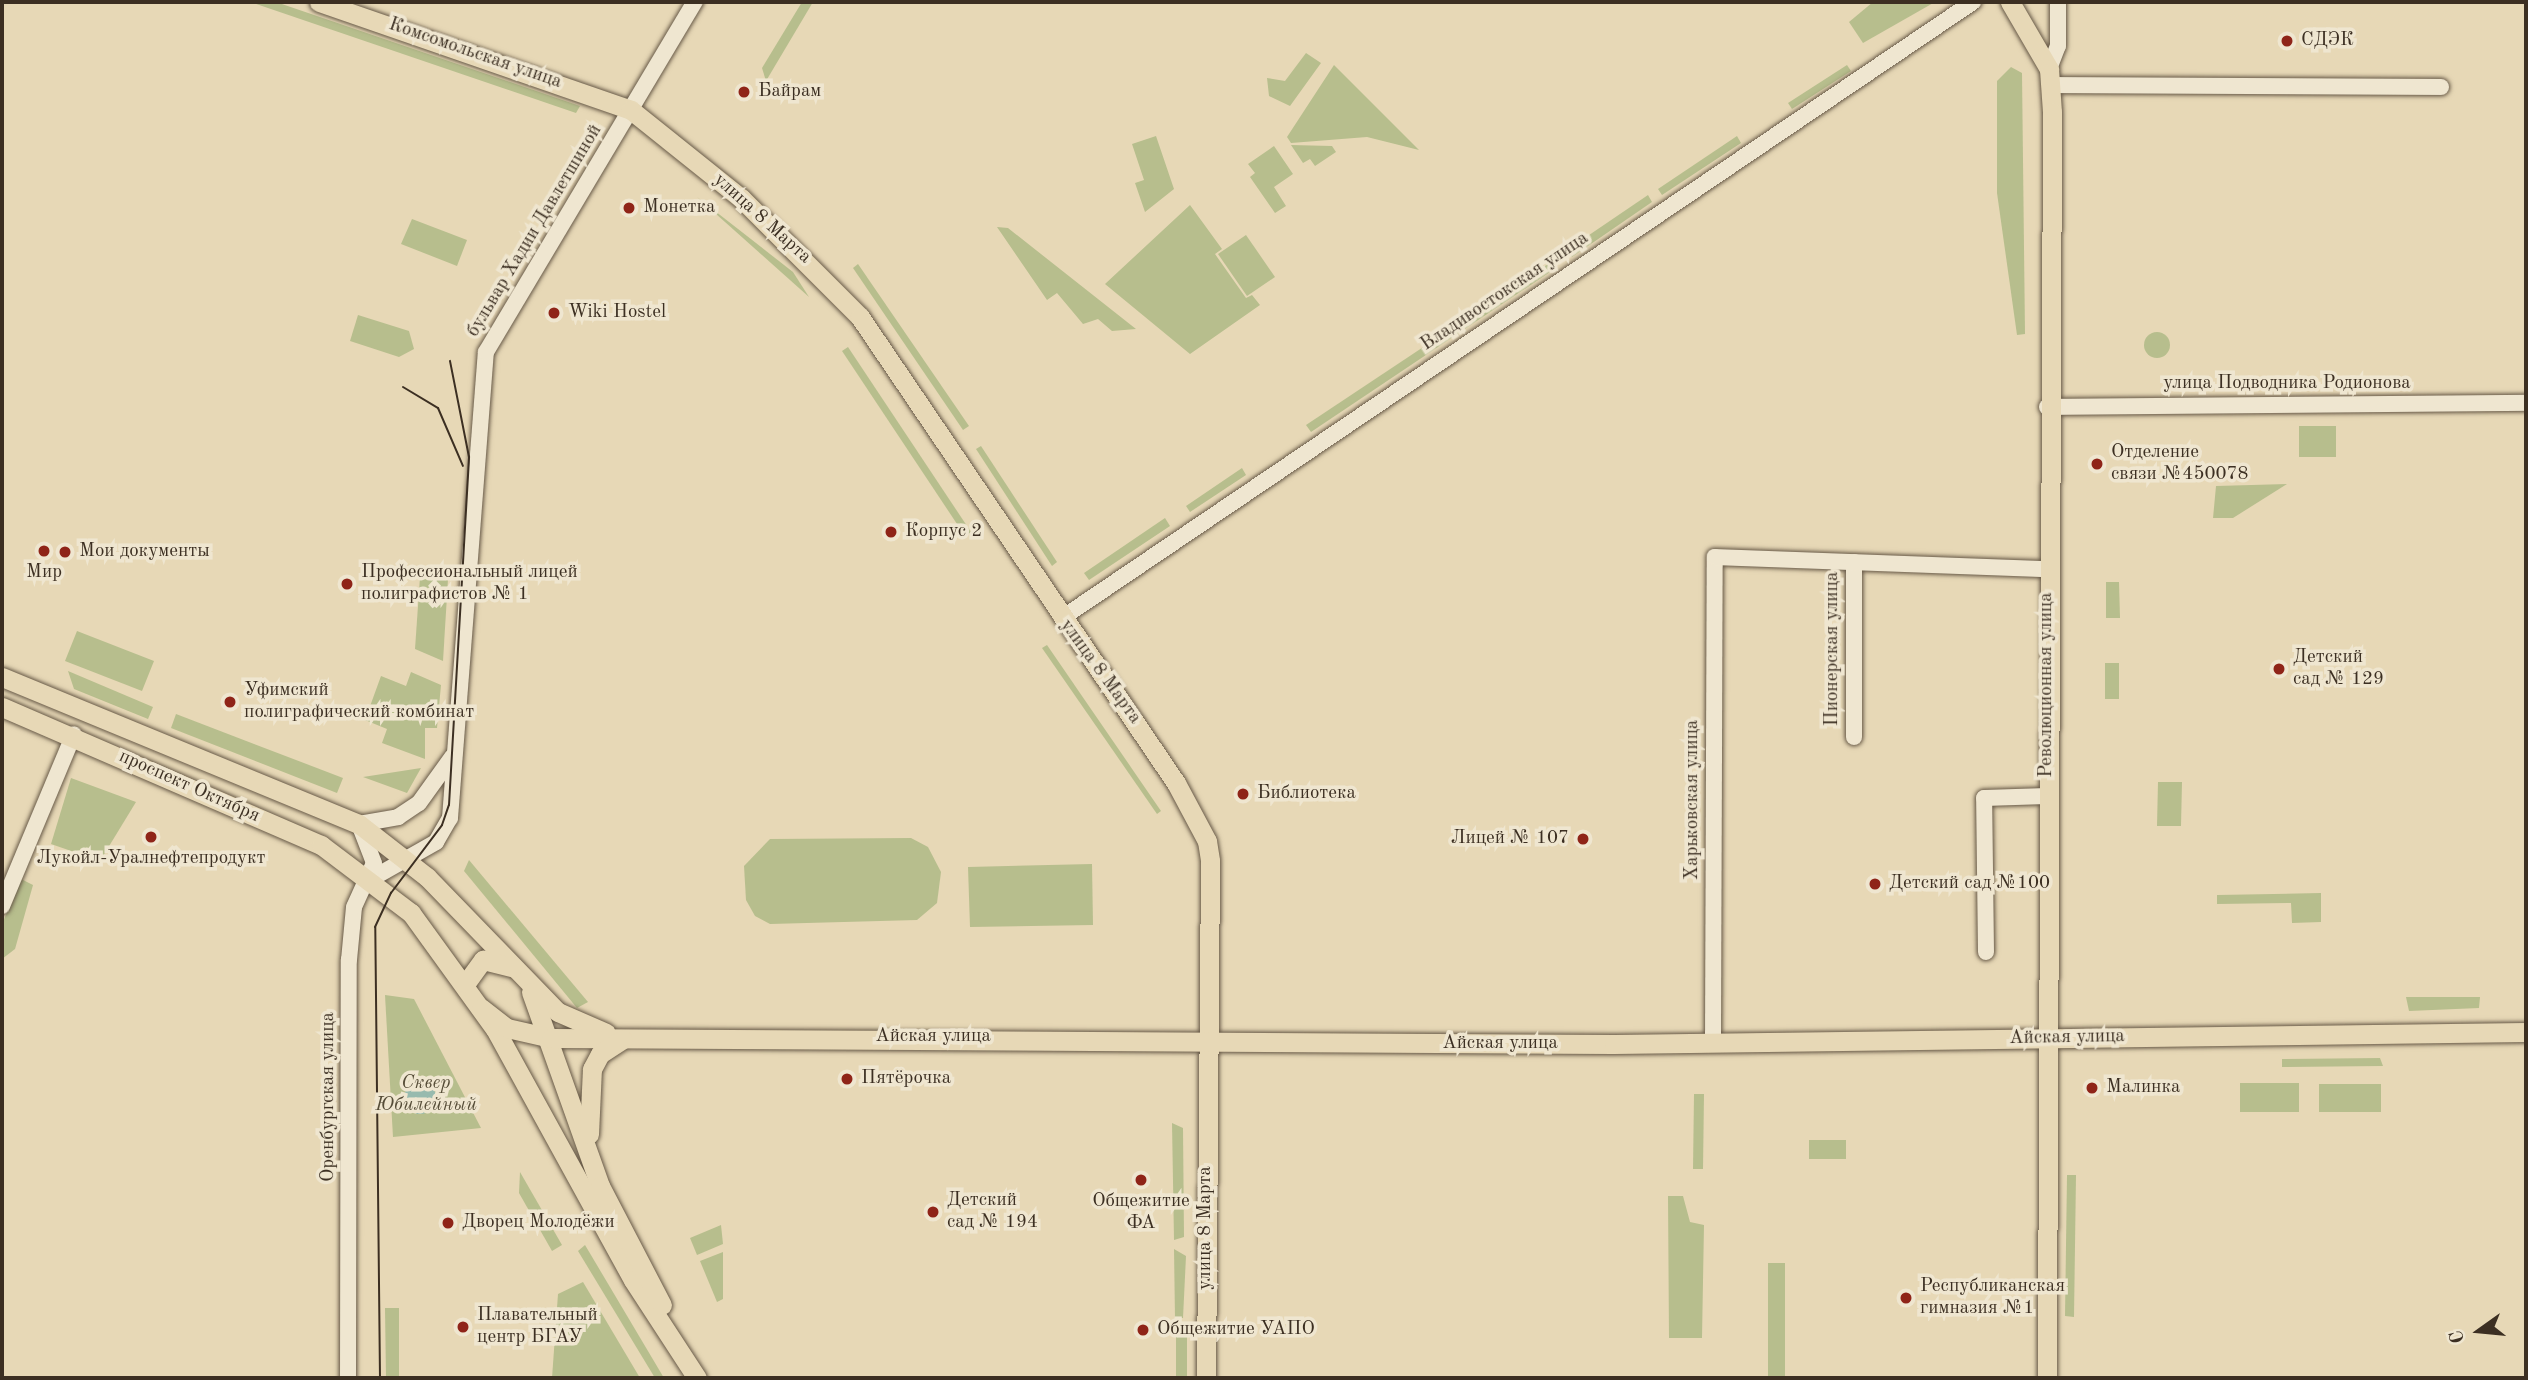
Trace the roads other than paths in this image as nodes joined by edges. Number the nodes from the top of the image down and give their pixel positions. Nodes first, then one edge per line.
1 (318, 2) edge
2 (695, 2) edge
3 (1973, 2) edge
4 (2010, 2) edge
5 (2057, 2) edge
6 (2050, 77) junction
7 (2441, 87) dead end
8 (631, 110) junction
9 (2526, 404) edge
10 (2047, 407) junction
11 (1854, 562) junction
12 (2047, 569) junction
13 (1062, 618) junction
14 (2, 677) edge
15 (2, 707) edge
16 (74, 734) junction
17 (1854, 737) dead end
18 (458, 741) junction
19 (228, 769) junction
20 (2047, 796) junction
21 (215, 800) junction
22 (359, 824) junction
23 (406, 859) junction
24 (371, 878) junction
25 (2, 906) edge
26 (1986, 952) dead end
27 (521, 976) junction
28 (466, 983) junction
29 (481, 1009) junction
30 (2526, 1031) edge
31 (551, 1038) junction
32 (1207, 1038) junction
33 (2047, 1038) junction
34 (624, 1039) junction
35 (1713, 1043) junction
36 (590, 1160) junction
37 (348, 1378) edge
38 (699, 1378) edge
39 (1206, 1378) edge
40 (2047, 1378) edge

1 - 8 main road, Комсомольская улица
2 - 8 street, бульвар Хадии Давлетшиной
3 - 13 street, Владивостокская улица
4 - 6 main road
5 - 6 street
6 - 7 street
6 - 10 main road, Революционная улица
8 - 13 main road, улица 8 Марта
8 - 18 street, бульвар Хадии Давлетшиной
9 - 10 street, улица Подводника Родионова
10 - 12 main road, Революционная улица
11 - 12 street
11 - 17 street, Пионерская улица
11 - 35 street, Харьковская улица
12 - 20 main road, Революционная улица
13 - 32 main road, улица 8 Марта
14 - 19 main road, проспект Октября
15 - 16 main road, проспект Октября
16 - 21 main road, проспект Октября
16 - 25 street
18 - 22 street
18 - 23 street, бульвар Хадии Давлетшиной
19 - 21 main road
19 - 22 main road, проспект Октября
20 - 26 street
20 - 33 main road, Революционная улица
21 - 24 main road, проспект Октября
22 - 23 main road, проспект Октября
22 - 24 street
23 - 24 street, бульвар Хадии Давлетшиной
23 - 27 main road, проспект Октября
24 - 28 main road, проспект Октября
24 - 37 street, Оренбургская улица
27 - 28 main road
27 - 31 main road
27 - 34 main road
28 - 29 main road, проспект Октября
29 - 31 main road, Айская улица
29 - 38 main road, проспект Октября
30 - 33 main road, Айская улица
31 - 34 main road, Айская улица
31 - 36 main road
32 - 34 main road, Айская улица
32 - 35 main road, Айская улица
32 - 39 main road, улица 8 Марта
33 - 35 main road, Айская улица
33 - 40 main road, Революционная улица
34 - 36 main road
36 - 38 main road

